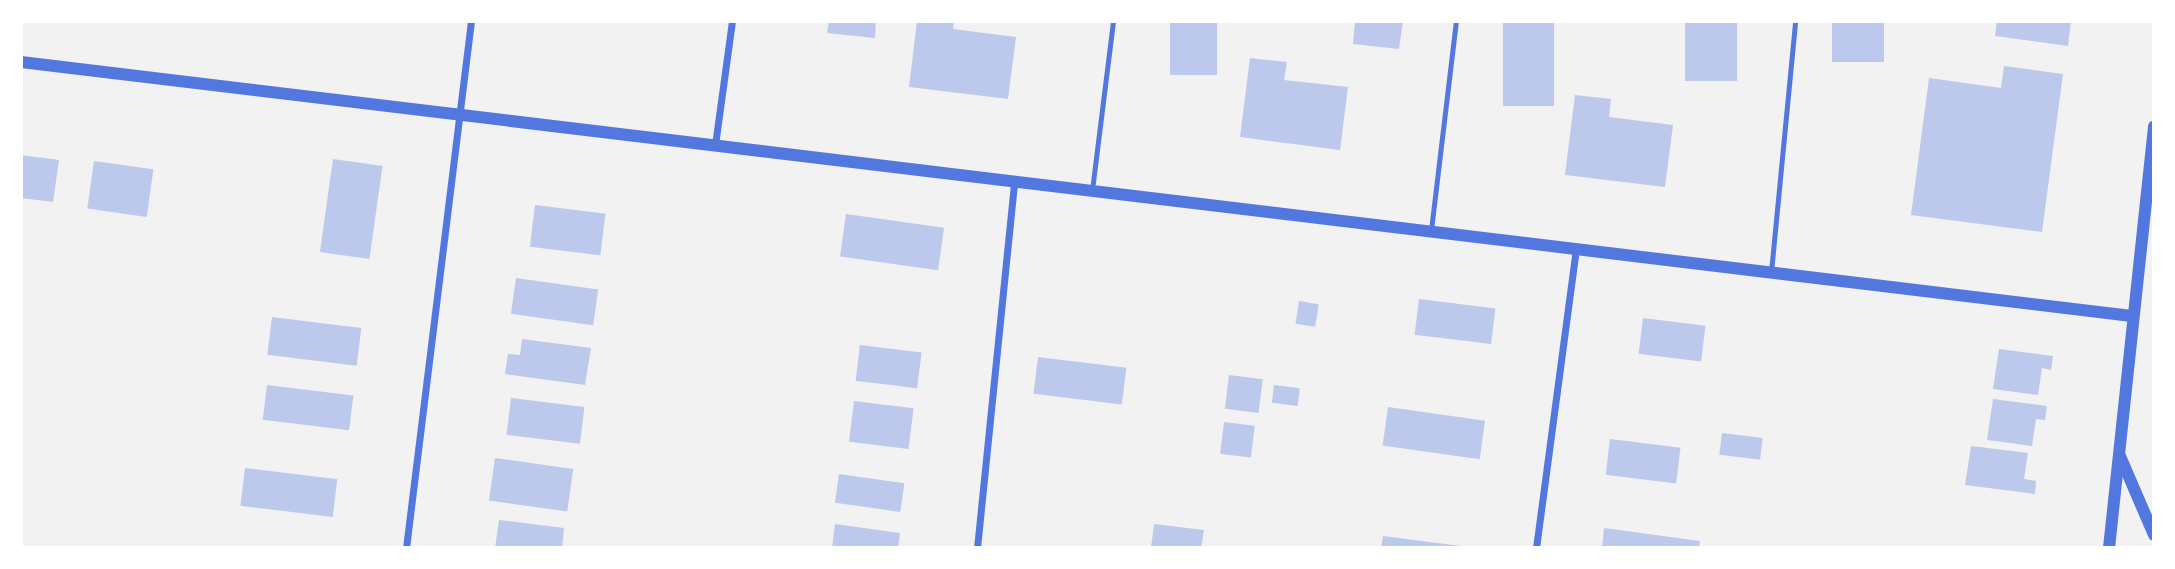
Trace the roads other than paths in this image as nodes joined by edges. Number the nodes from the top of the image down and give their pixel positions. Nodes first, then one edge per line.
1 (471, 21) edge
2 (732, 21) edge
3 (1114, 21) edge
4 (1456, 21) edge
5 (1796, 21) edge
6 (21, 62) edge
7 (459, 115) junction
8 (2154, 126) edge
9 (715, 145) junction
10 (1014, 181) junction
11 (1092, 190) junction
12 (1431, 231) junction
13 (1576, 248) junction
14 (1771, 272) junction
15 (2132, 316) junction
16 (2119, 453) junction
17 (2154, 535) edge
18 (406, 548) edge
19 (977, 548) edge
20 (1536, 548) edge
21 (2109, 548) edge

1 - 7 street
2 - 9 street
3 - 11 lane
4 - 12 lane
5 - 14 lane
6 - 7 street
7 - 9 street
7 - 18 street
8 - 15 street
9 - 10 street
10 - 11 street
10 - 19 street
11 - 12 street
12 - 13 street
13 - 14 street
13 - 20 street
14 - 15 street
15 - 16 street
16 - 17 street
16 - 21 street

